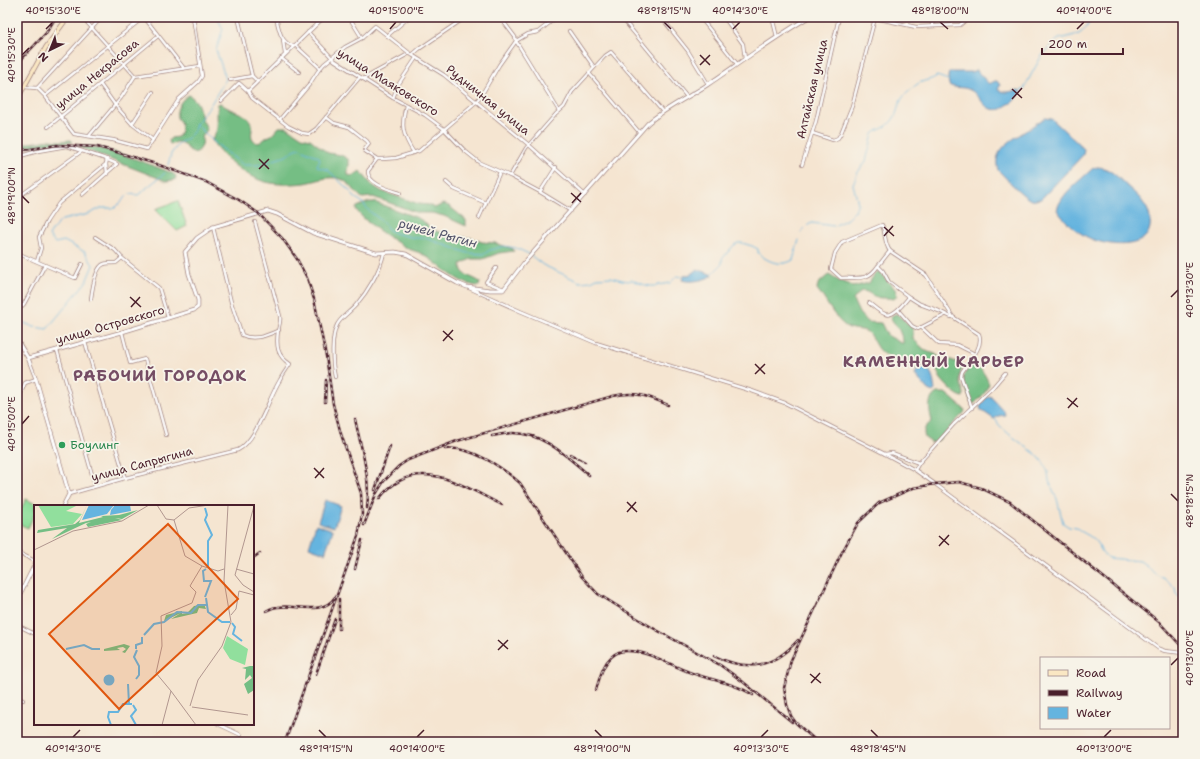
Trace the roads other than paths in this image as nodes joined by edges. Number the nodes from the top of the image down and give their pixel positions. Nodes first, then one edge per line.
1 (68, 17) edge
2 (82, 17) edge
3 (102, 17) edge
4 (144, 17) edge
5 (193, 17) edge
6 (238, 17) edge
7 (276, 17) edge
8 (324, 17) edge
9 (349, 17) edge
10 (409, 17) edge
11 (466, 17) edge
12 (500, 17) edge
13 (557, 17) edge
14 (622, 17) edge
15 (661, 17) edge
16 (700, 17) edge
17 (724, 17) edge
18 (772, 17) edge
19 (810, 17) edge
20 (839, 17) edge
21 (872, 17) edge
22 (934, 17) edge
23 (970, 17) edge
24 (320, 18) edge
25 (932, 25) junction
26 (92, 27) junction
27 (569, 31) dead end
28 (308, 32) junction
29 (158, 36) junction
30 (387, 36) junction
31 (777, 37) junction
32 (362, 38) junction
33 (282, 39) junction
34 (516, 41) junction
35 (108, 45) junction
36 (294, 46) junction
37 (285, 54) junction
38 (411, 54) junction
39 (282, 58) junction
40 (332, 58) junction
41 (416, 58) junction
42 (745, 58) junction
43 (124, 64) junction
44 (737, 64) junction
45 (200, 66) junction
46 (594, 67) junction
47 (183, 68) junction
48 (320, 68) junction
49 (299, 72) dead end
50 (588, 74) junction
51 (135, 76) junction
52 (252, 76) junction
53 (361, 78) junction
54 (230, 80) dead end
55 (257, 81) junction
56 (100, 84) junction
57 (708, 84) junction
58 (24, 87) junction
59 (37, 88) junction
60 (248, 91) junction
61 (153, 92) dead end
62 (45, 96) junction
63 (687, 97) junction
64 (393, 98) junction
65 (17, 100) edge
66 (221, 101) dead end
67 (476, 102) junction
68 (115, 104) junction
69 (406, 105) junction
70 (559, 111) junction
71 (663, 112) junction
72 (60, 116) junction
73 (326, 117) junction
74 (280, 119) junction
75 (132, 124) junction
76 (48, 127) dead end
77 (444, 129) junction
78 (639, 132) junction
79 (812, 133) junction
80 (89, 137) junction
81 (153, 140) junction
82 (529, 145) junction
83 (82, 151) junction
84 (414, 152) junction
85 (17, 157) edge
86 (377, 159) junction
87 (107, 160) junction
88 (106, 164) junction
89 (802, 165) dead end
90 (556, 167) junction
91 (500, 172) junction
92 (107, 174) junction
93 (510, 176) junction
94 (446, 182) dead end
95 (540, 192) junction
96 (400, 193) dead end
97 (585, 194) junction
98 (82, 195) dead end
99 (17, 198) edge
100 (486, 203) junction
101 (571, 211) junction
102 (479, 218) dead end
103 (255, 222) dead end
104 (213, 227) junction
105 (95, 237) dead end
106 (890, 251) junction
107 (17, 252) edge
108 (384, 253) junction
109 (122, 258) junction
110 (37, 261) junction
111 (45, 264) junction
112 (82, 264) dead end
113 (878, 266) junction
114 (496, 268) dead end
115 (467, 287) junction
116 (505, 289) junction
117 (909, 297) junction
118 (91, 299) dead end
119 (869, 303) dead end
120 (17, 308) edge
121 (898, 310) junction
122 (945, 315) junction
123 (954, 318) junction
124 (168, 319) junction
125 (921, 327) junction
126 (279, 330) junction
127 (122, 332) junction
128 (17, 340) edge
129 (85, 342) junction
130 (57, 349) junction
131 (974, 354) junction
132 (28, 358) junction
133 (1005, 373) dead end
134 (335, 377) dead end
135 (36, 379) junction
136 (17, 403) edge
137 (972, 408) junction
138 (166, 435) dead end
139 (885, 454) junction
140 (920, 463) junction
141 (915, 470) junction
142 (125, 478) junction
143 (95, 486) junction
144 (69, 494) junction
145 (64, 505) edge
146 (17, 552) edge
147 (34, 562) edge
148 (34, 565) edge
149 (17, 600) edge
150 (17, 625) edge
151 (34, 634) edge
152 (1183, 653) edge
153 (17, 697) edge
154 (23, 700) dead end
155 (220, 725) edge
156 (241, 735) dead end

1 - 58 main road
2 - 26 street
3 - 26 street
4 - 29 street
4 - 35 street
5 - 45 street
6 - 52 street
7 - 33 street
8 - 24 street
9 - 32 street
10 - 30 street
11 - 38 street
12 - 34 street
13 - 34 street
14 - 63 street
15 - 57 street
16 - 44 street
17 - 42 street
18 - 31 street
19 - 31 street
20 - 79 street, Алтайская улица
21 - 25 street
21 - 79 street
22 - 25 street
23 - 25 street
24 - 28 street
26 - 35 street
26 - 59 street
27 - 46 street
28 - 36 street
28 - 40 street, улица Маяковского
29 - 43 street, улица Некрасова
29 - 47 street
30 - 32 street, Рудничная улица
30 - 38 street, Рудничная улица
31 - 42 street
32 - 40 street
33 - 36 street
33 - 37 street
34 - 67 street
34 - 70 street
35 - 43 street
35 - 62 street
36 - 37 street
36 - 48 street
37 - 39 street
38 - 41 street, Рудничная улица
38 - 53 street
39 - 49 street
39 - 55 street
40 - 48 street
40 - 53 street, улица Маяковского
41 - 64 street
41 - 67 street, Рудничная улица
42 - 44 street
43 - 51 street
43 - 56 street, улица Некрасова
44 - 57 street
45 - 47 street
45 - 81 street
46 - 50 street
46 - 71 street
47 - 51 street
48 - 74 street
50 - 70 street
50 - 78 street
51 - 68 street
52 - 54 street
52 - 55 street
53 - 64 street, улица Маяковского
53 - 73 street
55 - 60 street
56 - 68 street
56 - 72 street, улица Некрасова
57 - 63 street
58 - 59 street
58 - 65 main road
59 - 62 street
60 - 66 street
60 - 74 street
61 - 75 street
62 - 72 street
63 - 71 street
64 - 69 street, улица Маяковского
67 - 77 street
67 - 82 street, Рудничная улица
68 - 75 street
68 - 80 street
69 - 77 street, улица Маяковского
69 - 84 street
70 - 82 street
71 - 78 street
72 - 76 street, улица Некрасова
72 - 80 street
73 - 74 street
73 - 86 street
75 - 81 street
77 - 84 street
77 - 91 street, улица Маяковского
78 - 97 street
79 - 89 street, Алтайская улица
80 - 81 street
82 - 90 street, Рудничная улица
82 - 93 street
83 - 85 street
83 - 87 street
83 - 99 street
84 - 86 street
86 - 96 street
87 - 88 street
87 - 92 street
88 - 92 street
88 - 110 street
90 - 95 street
90 - 97 street, Рудничная улица
91 - 93 street, улица Маяковского
91 - 100 street
92 - 98 street
93 - 95 street, улица Маяковского
94 - 100 street
95 - 101 street, улица Маяковского
97 - 101 street
100 - 102 street
101 - 116 street
103 - 126 street
104 - 108 street
104 - 124 street, улица Островского
104 - 126 street
105 - 109 street
106 - 113 street
106 - 113 street
106 - 123 street
107 - 110 street
108 - 115 street
108 - 134 street
109 - 118 street
109 - 124 street
110 - 111 street
111 - 112 street
111 - 120 street
113 - 117 street
114 - 116 street
115 - 116 street
115 - 139 street
117 - 121 street
117 - 122 street
119 - 121 street
121 - 125 street
122 - 123 street
122 - 125 street
123 - 131 street
124 - 127 street, улица Островского
125 - 131 street
126 - 142 street, улица Сапрыгина
127 - 129 street, улица Островского
127 - 138 street
128 - 132 street
129 - 130 street, улица Островского
129 - 142 street
130 - 132 street, улица Островского
130 - 143 street
131 - 137 street
132 - 135 street
133 - 137 street
135 - 136 street
135 - 144 street
137 - 140 street
139 - 140 street
139 - 141 street
140 - 141 street
141 - 152 street
142 - 143 street, улица Сапрыгина
143 - 144 street, улица Сапрыгина
144 - 145 street
146 - 147 street
148 - 149 street
150 - 151 street
153 - 154 street
155 - 156 street

